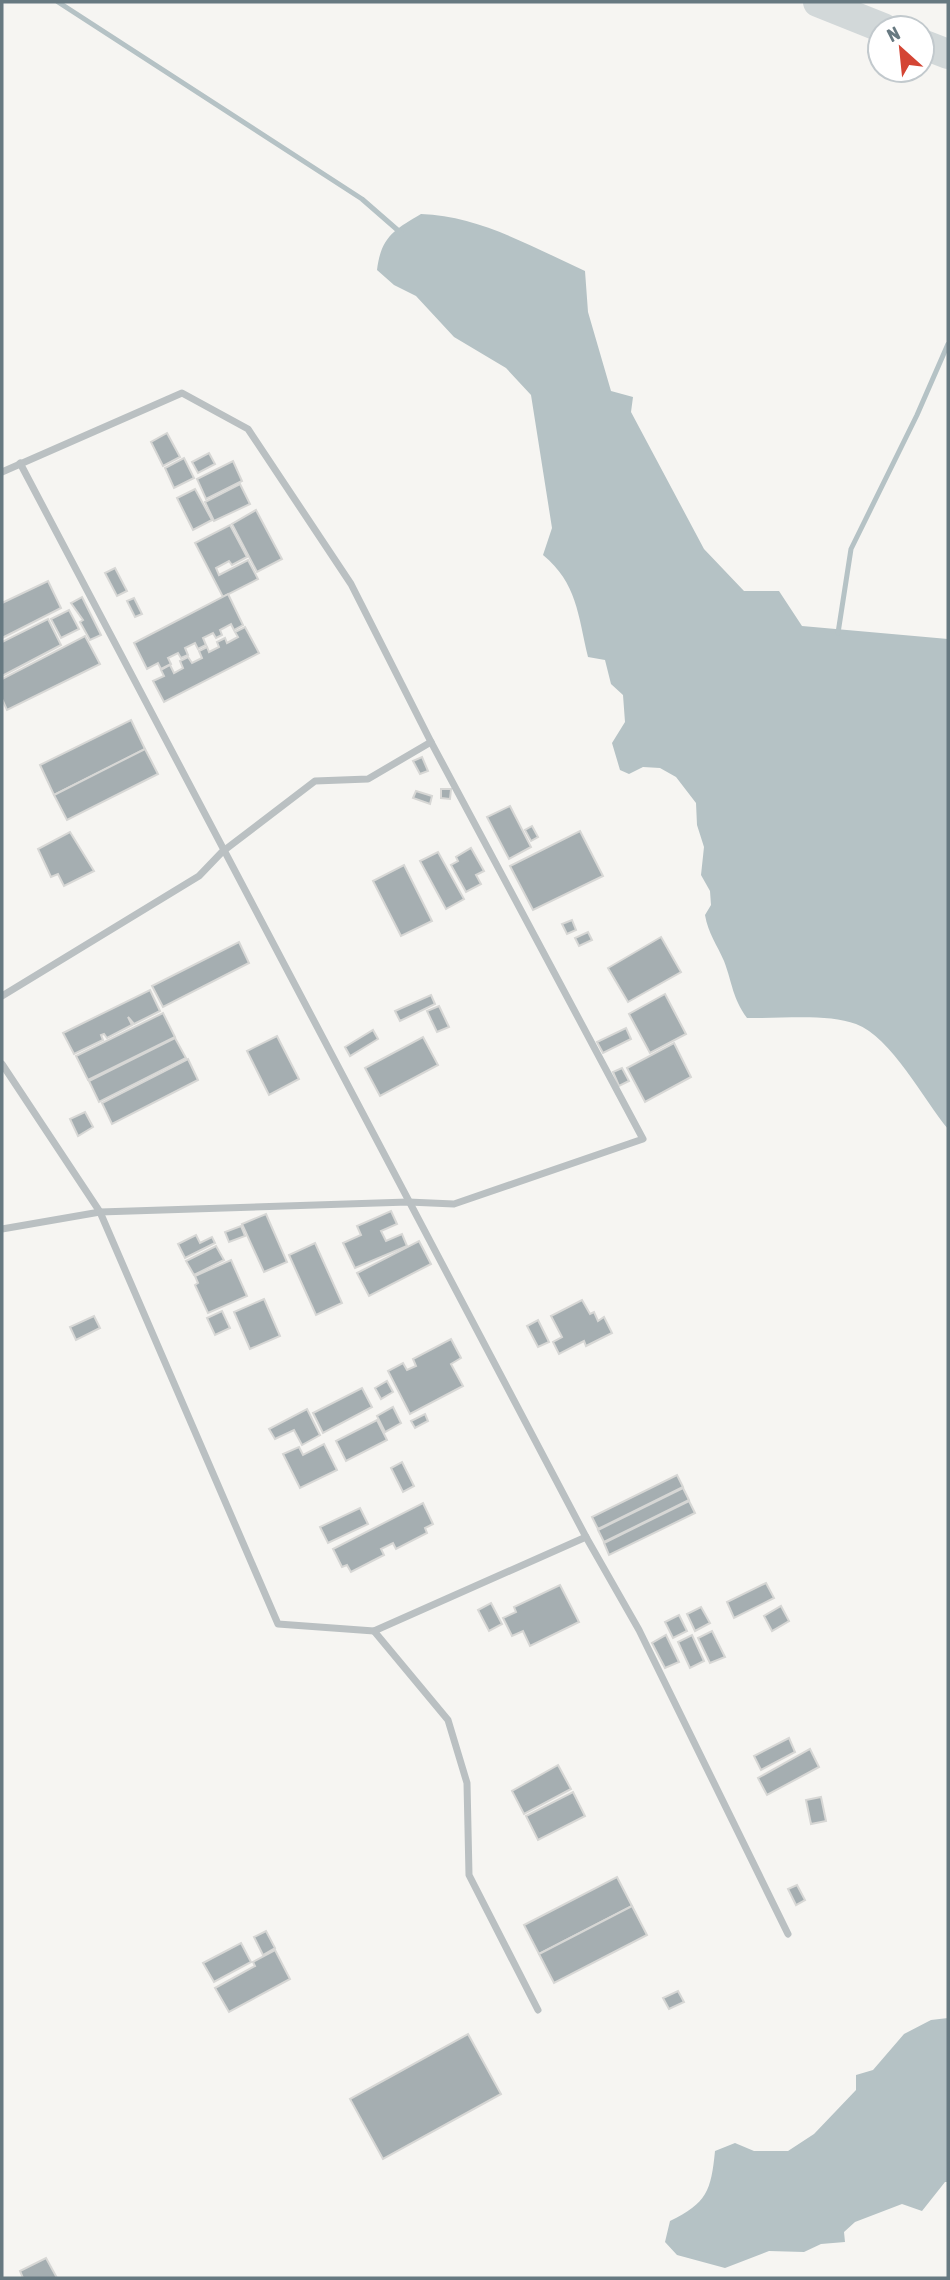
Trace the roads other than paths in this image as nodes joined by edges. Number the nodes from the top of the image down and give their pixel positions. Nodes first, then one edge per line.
1 (818, 2) edge
2 (866, 21) edge
3 (20, 463) junction
4 (2, 472) edge
5 (431, 742) junction
6 (222, 852) junction
7 (2, 996) edge
8 (2, 1064) edge
9 (408, 1202) junction
10 (100, 1212) junction
11 (2, 1229) edge
12 (586, 1537) junction
13 (374, 1630) junction
14 (788, 1934) dead end
15 (538, 2010) dead end

1 - 2 highway
3 - 4 street
3 - 5 street
3 - 6 street
5 - 6 street
5 - 9 street
6 - 7 street
6 - 9 street
8 - 10 street
9 - 10 street
9 - 12 street
10 - 11 street
10 - 13 street
12 - 13 street
12 - 14 street
13 - 15 street

